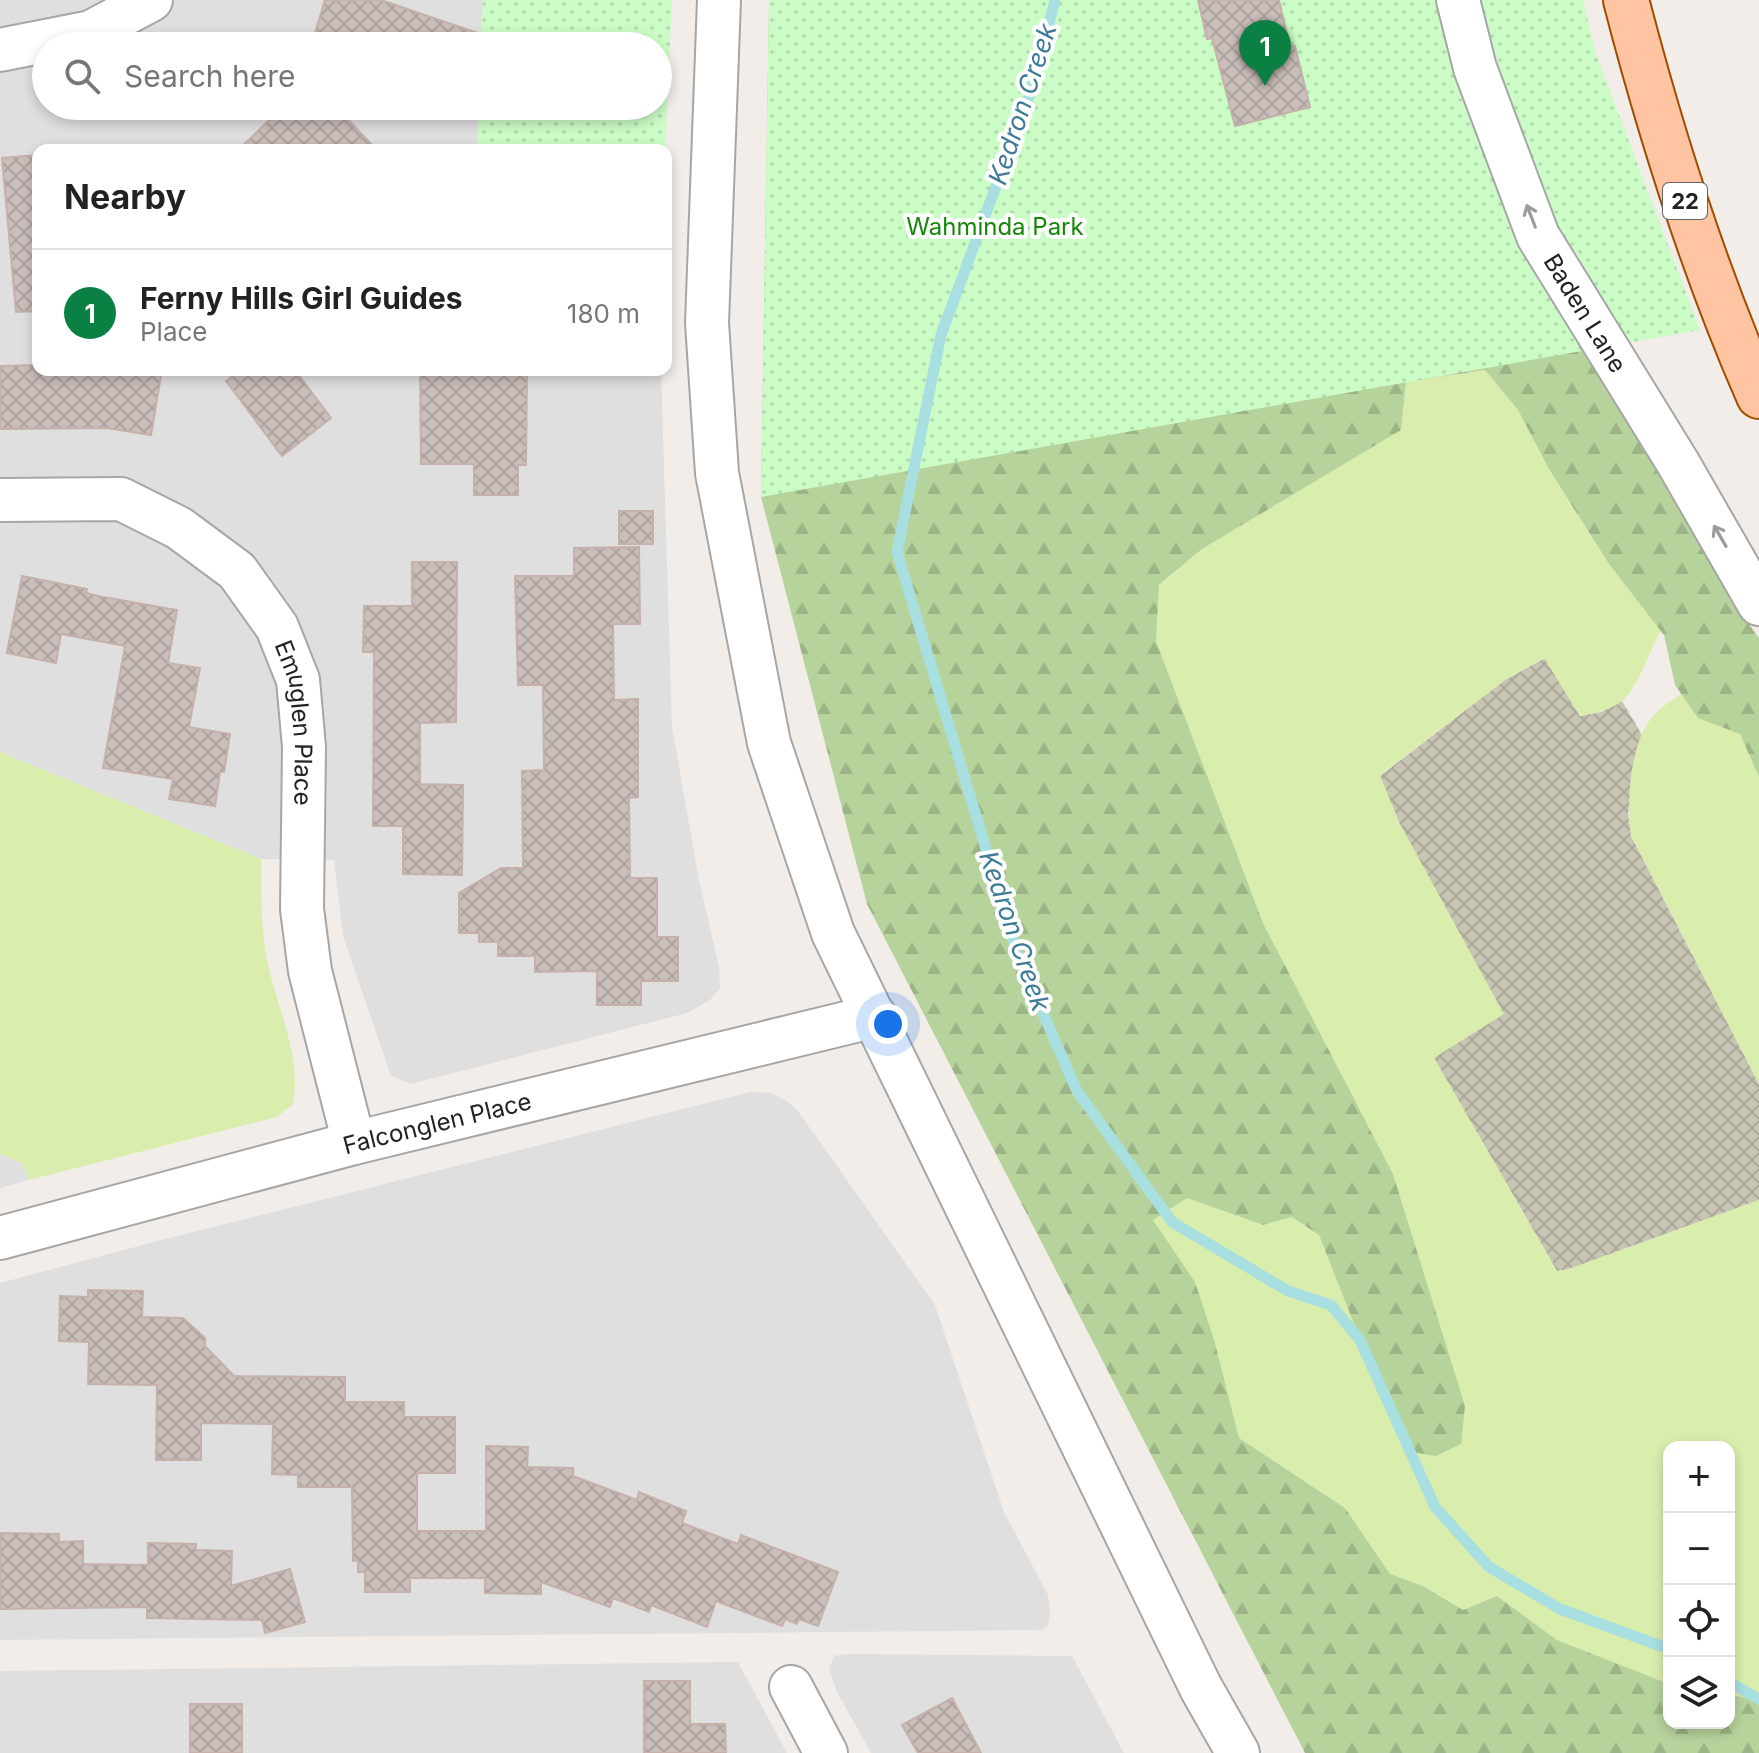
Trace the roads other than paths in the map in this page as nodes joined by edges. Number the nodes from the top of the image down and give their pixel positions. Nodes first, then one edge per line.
1 (151, 0) edge
2 (719, 0) edge
3 (1458, 0) edge
4 (1626, 0) edge
5 (91, 32) edge
6 (32, 44) edge
7 (0, 50) edge
8 (1759, 396) edge
9 (0, 500) edge
10 (1759, 604) edge
11 (875, 1016) junction
12 (354, 1143) junction
13 (0, 1238) edge
14 (791, 1687) dead end
15 (826, 1753) edge
16 (1238, 1753) edge

1 - 5 street
2 - 11 street
10 -> 3 street, Baden Lane
4 - 8 main road, 22
6 - 7 street
9 - 12 street, Emuglen Place
11 - 12 street, Falconglen Place
11 - 16 street
12 - 13 street, Falconglen Place
14 - 15 street

